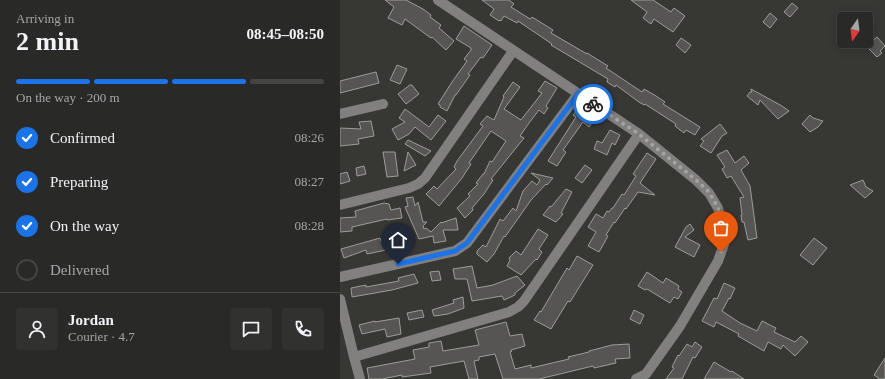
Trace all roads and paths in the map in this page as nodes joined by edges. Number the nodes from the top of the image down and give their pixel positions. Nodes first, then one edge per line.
1 (438, 0) edge
2 (513, 51) junction
3 (578, 94) junction
4 (383, 104) dead end
5 (340, 114) edge
6 (639, 134) junction
7 (340, 205) edge
8 (340, 277) edge
9 (340, 299) edge
10 (354, 357) junction
11 (360, 379) edge
12 (636, 379) edge

1 - 2 street
2 - 3 street
2 - 7 street
3 - 6 street
3 - 8 street
4 - 5 street
6 - 10 street
6 - 12 street
9 - 10 street
10 - 11 street

